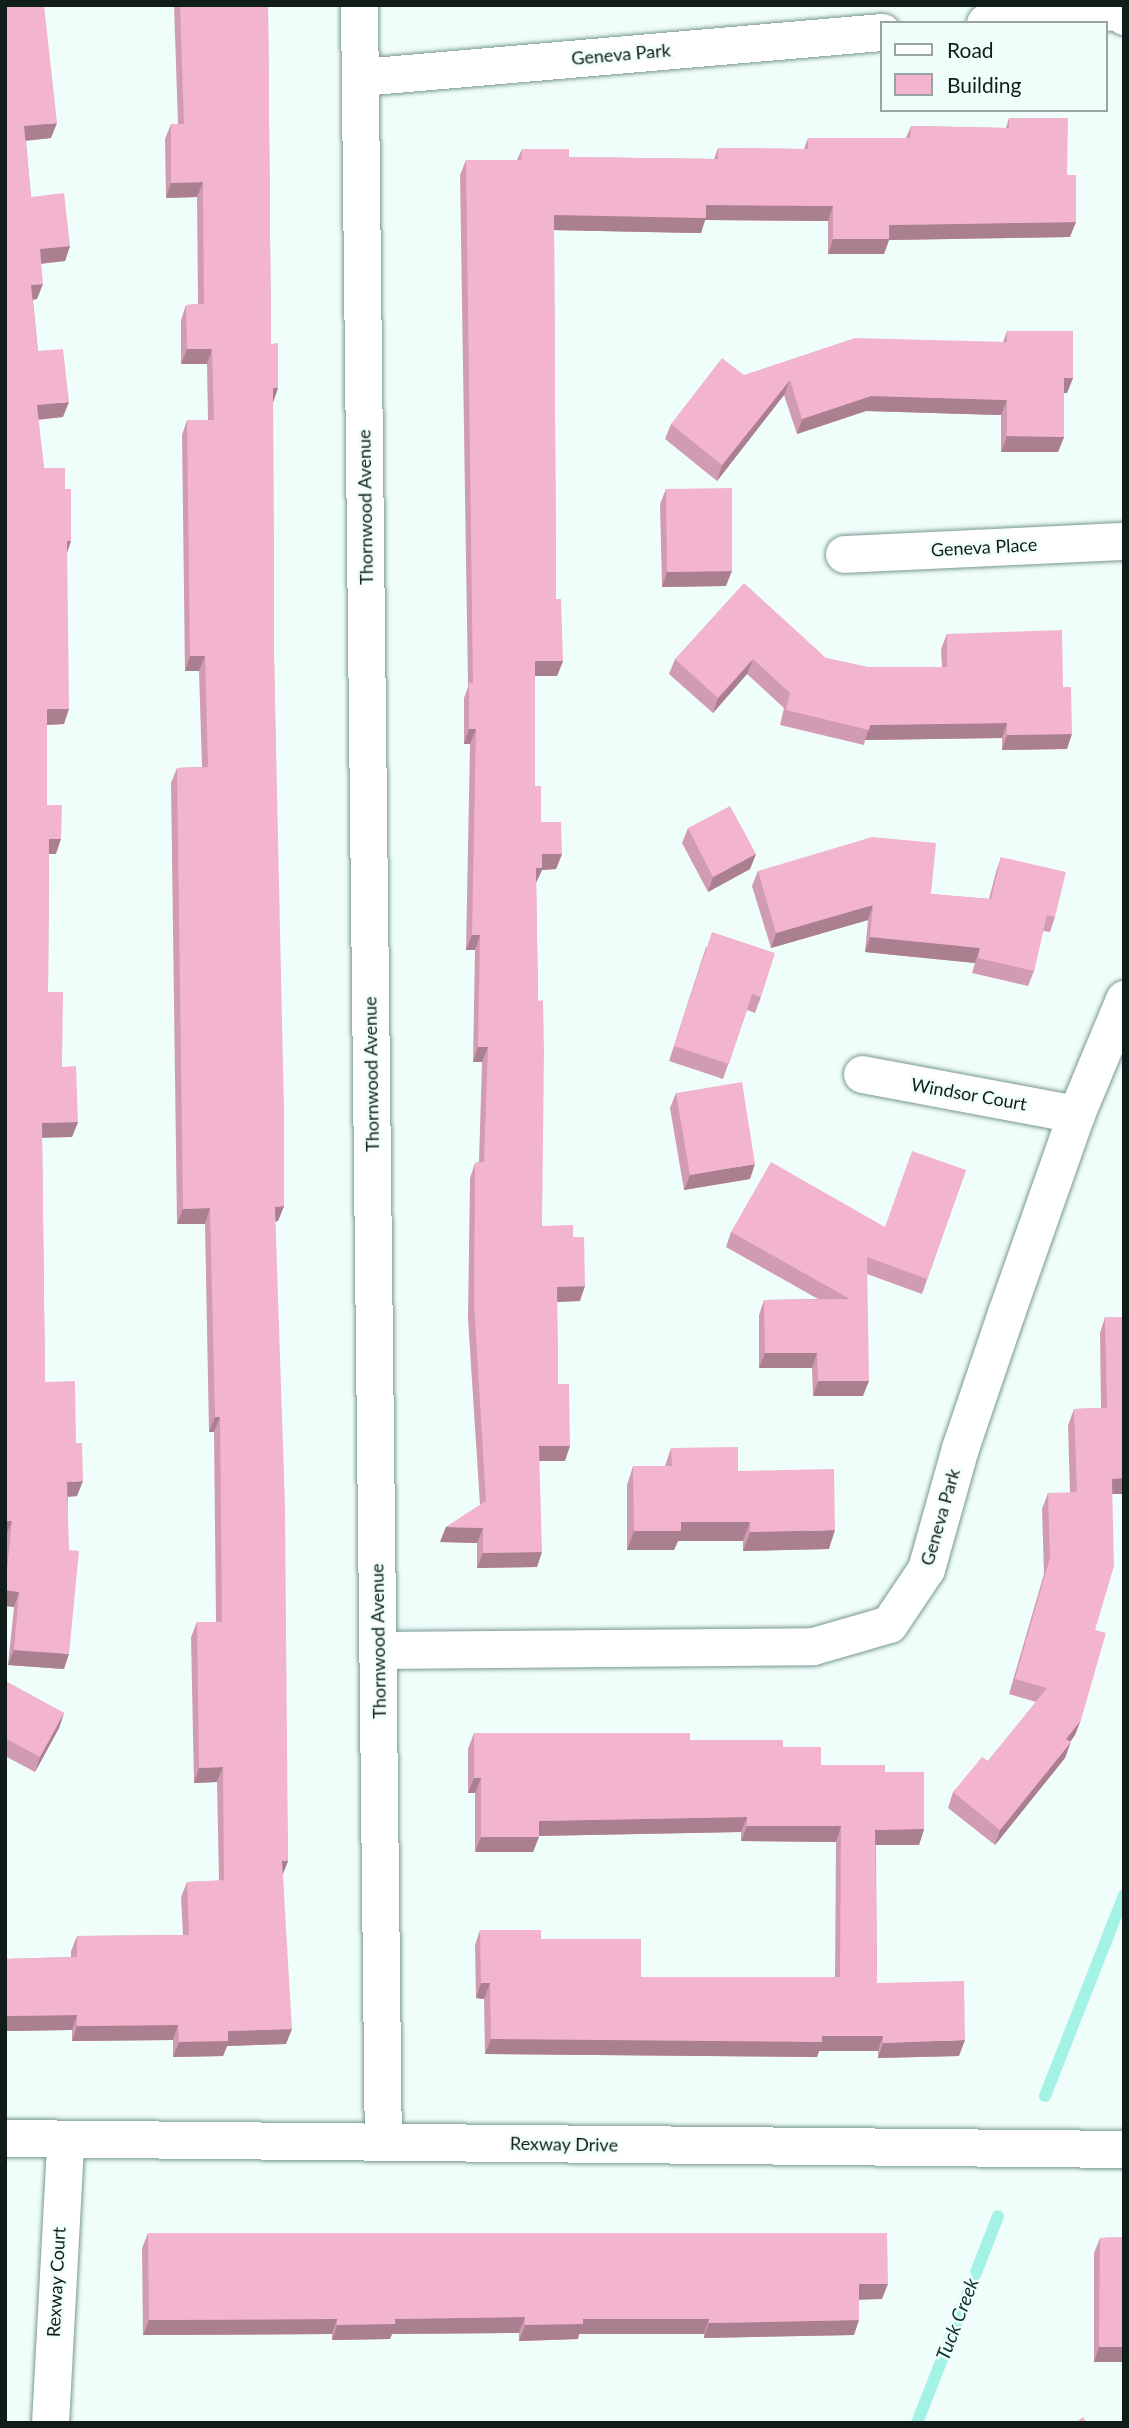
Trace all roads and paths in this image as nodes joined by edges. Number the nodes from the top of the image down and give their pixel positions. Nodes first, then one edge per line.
1 (359, 5) edge
2 (1124, 16) edge
3 (1007, 21) edge
4 (880, 32) edge
5 (361, 77) junction
6 (1124, 541) edge
7 (844, 554) dead end
8 (1124, 999) edge
9 (862, 1074) dead end
10 (1076, 1114) junction
11 (378, 1650) junction
12 (5, 2138) edge
13 (65, 2142) junction
14 (383, 2142) junction
15 (1124, 2149) edge
16 (50, 2423) edge

1 - 5 street, Thornwood Avenue
2 - 3 street
4 - 5 street, Geneva Park
5 - 11 street, Thornwood Avenue
6 - 7 street, Geneva Place
8 - 10 street, Geneva Park
9 - 10 street, Windsor Court
10 - 11 street, Geneva Park
11 - 14 street, Thornwood Avenue
12 - 13 street, Rexway Drive
13 - 14 street, Rexway Drive
13 - 16 street, Rexway Court
14 - 15 street, Rexway Drive

